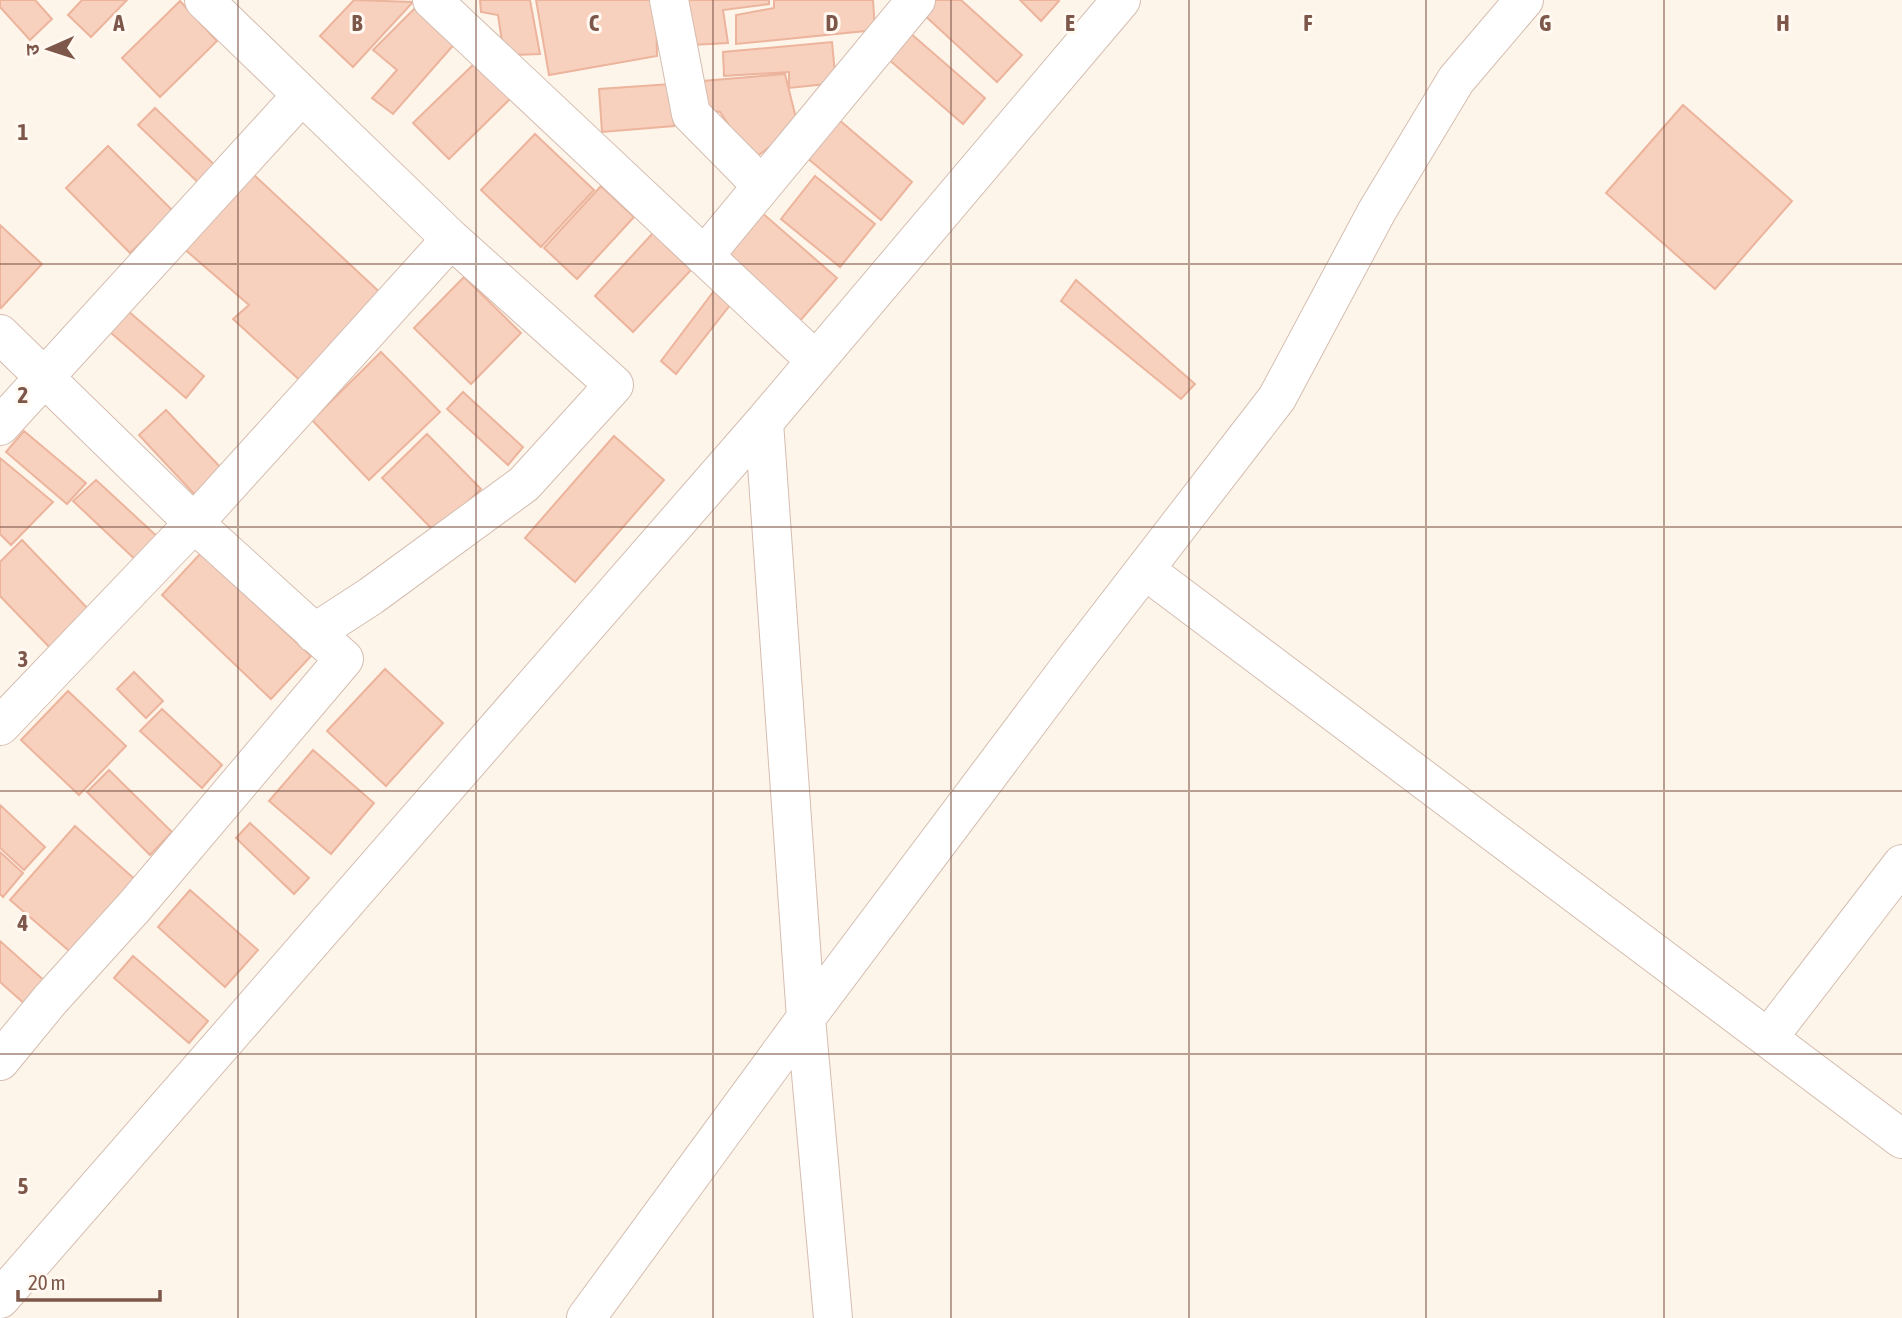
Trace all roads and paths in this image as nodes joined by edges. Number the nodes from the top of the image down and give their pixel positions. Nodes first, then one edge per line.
1 (204, 0) edge
2 (432, 0) edge
3 (669, 0) edge
4 (1121, 0) edge
5 (1524, 0) edge
6 (914, 1) edge
7 (302, 95) junction
8 (762, 186) junction
9 (451, 239) junction
10 (704, 256) junction
11 (0, 334) edge
12 (815, 360) junction
13 (45, 379) junction
14 (764, 422) junction
15 (0, 426) edge
16 (194, 523) junction
17 (1146, 570) junction
18 (314, 633) junction
19 (0, 726) edge
20 (1902, 864) edge
21 (806, 1018) junction
22 (1768, 1038) junction
23 (0, 1061) edge
24 (1902, 1139) edge
25 (0, 1299) edge
26 (586, 1318) edge
27 (832, 1318) edge

1 - 7 street
2 - 10 street
3 - 8 street
4 - 12 street
5 - 17 street
6 - 8 street
7 - 9 street
7 - 13 street
8 - 10 street
9 - 16 street
9 - 18 street
10 - 12 street
11 - 13 street
12 - 14 street
13 - 15 street
13 - 16 street
14 - 21 street
14 - 25 street
16 - 18 street
16 - 19 street
17 - 21 street
17 - 22 street
18 - 23 street
20 - 22 street
21 - 26 street
21 - 27 street
22 - 24 street

